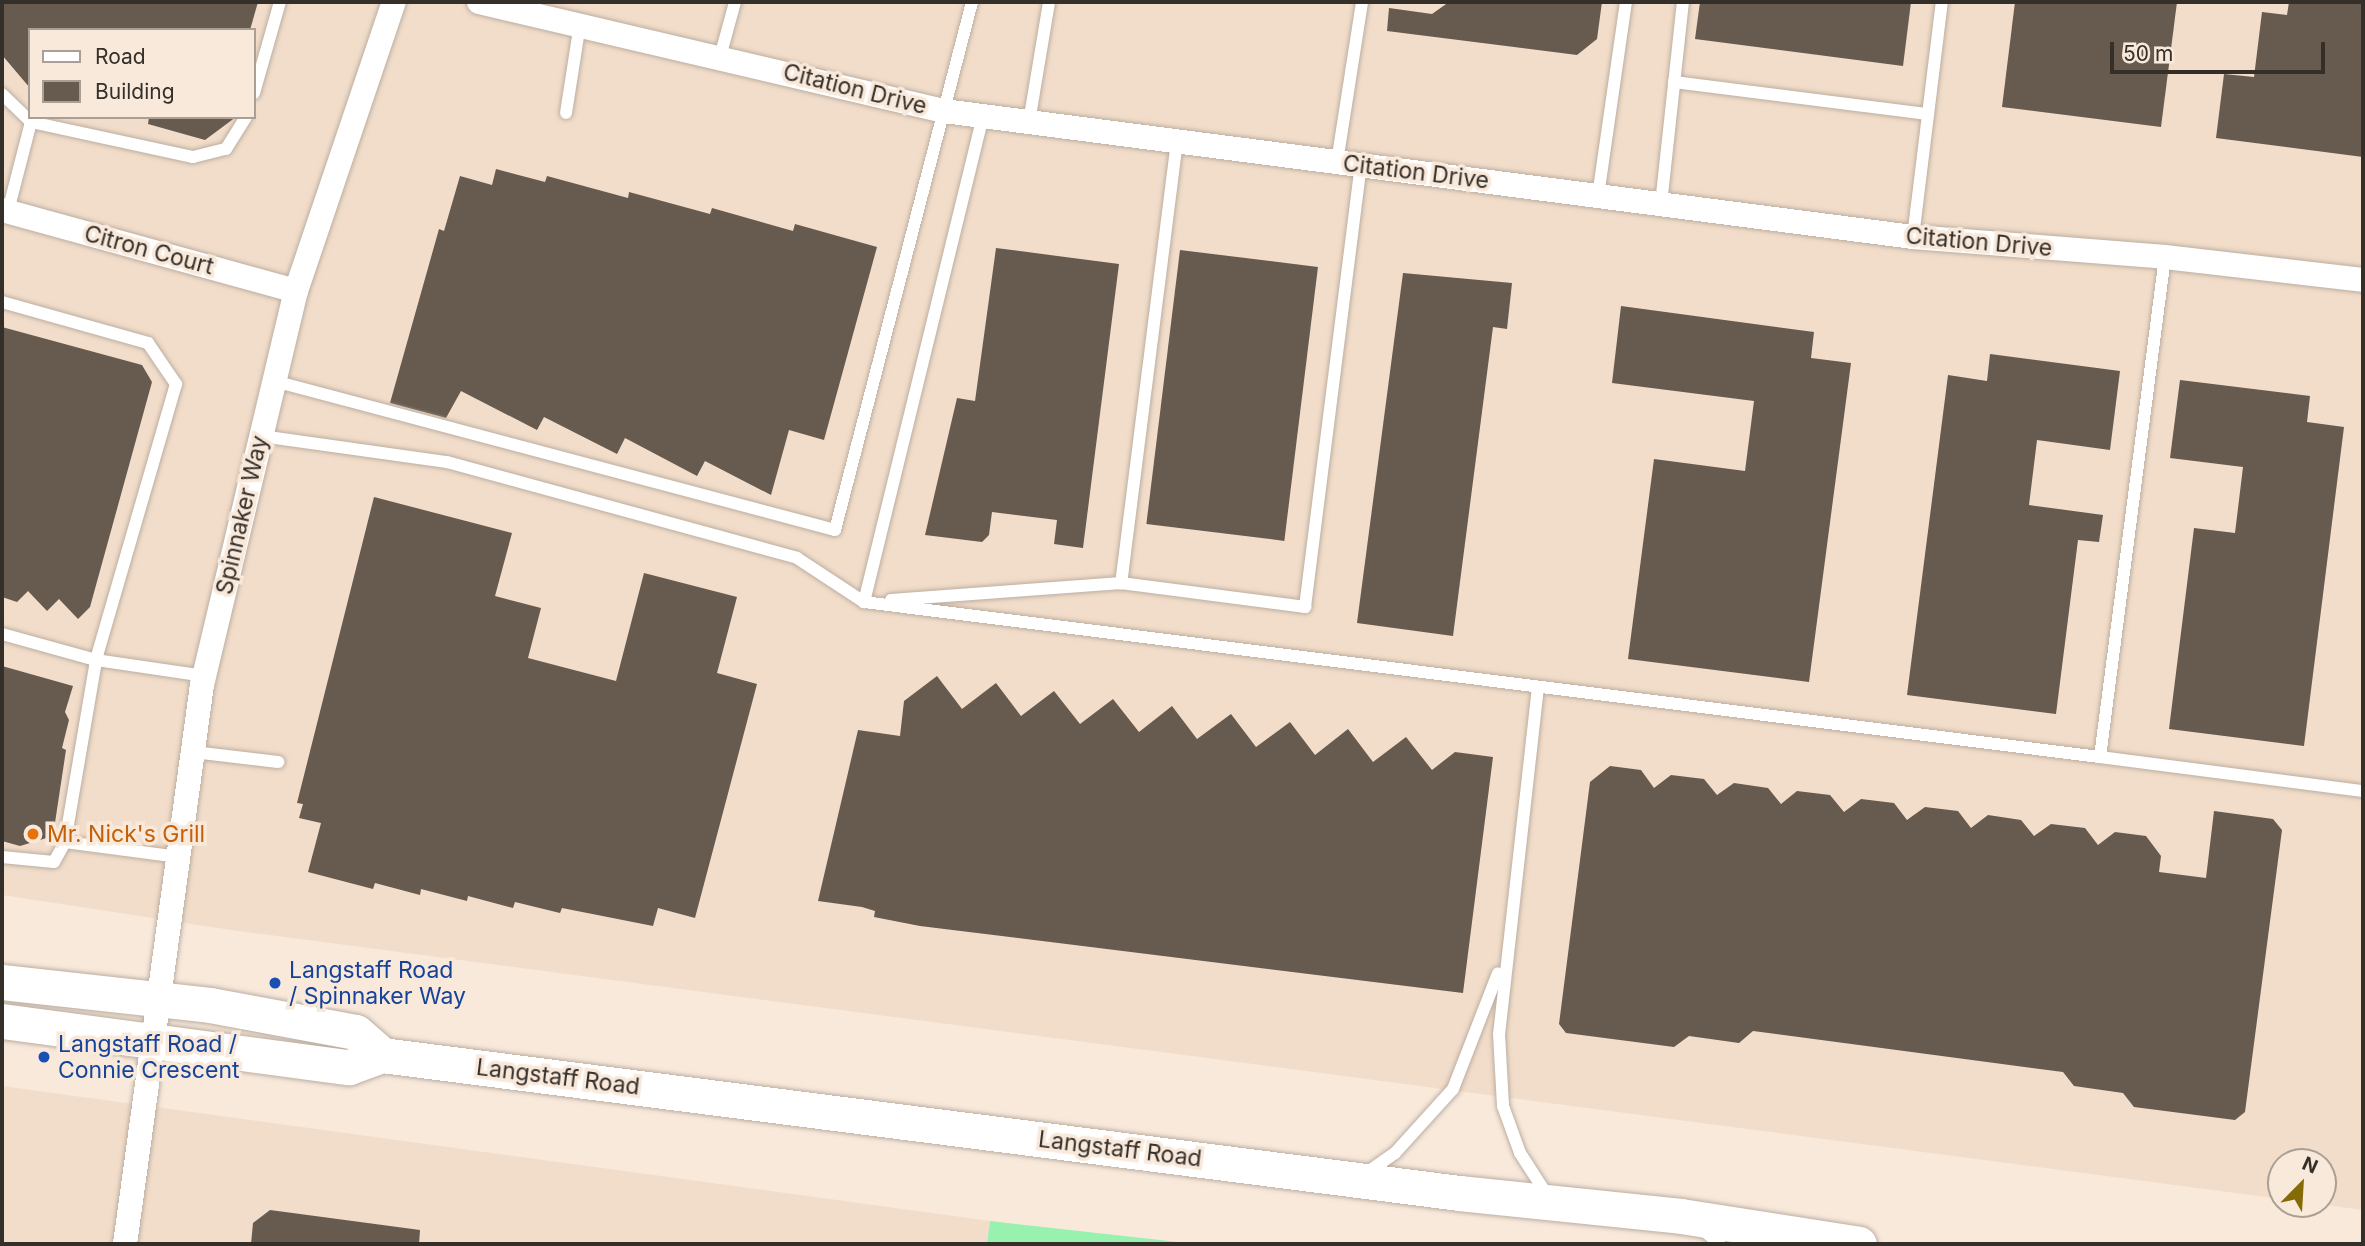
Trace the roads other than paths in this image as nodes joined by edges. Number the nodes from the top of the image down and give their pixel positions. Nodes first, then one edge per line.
1 (280, 2) edge
2 (394, 2) edge
3 (479, 2) edge
4 (735, 2) edge
5 (972, 2) edge
6 (1049, 2) edge
7 (1362, 2) edge
8 (1626, 2) edge
9 (1683, 2) edge
10 (1942, 2) edge
11 (580, 24) junction
12 (720, 57) junction
13 (1674, 82) junction
14 (256, 86) edge
15 (2, 94) edge
16 (944, 111) junction
17 (566, 113) dead end
18 (1928, 114) junction
19 (983, 116) junction
20 (245, 119) edge
21 (31, 122) junction
22 (1029, 122) junction
23 (1177, 141) junction
24 (1337, 162) junction
25 (1361, 165) junction
26 (1598, 196) junction
27 (1661, 204) junction
28 (5, 210) edge
29 (1913, 237) junction
30 (2165, 257) junction
31 (2363, 280) edge
32 (296, 290) junction
33 (2, 302) edge
34 (274, 381) junction
35 (261, 436) junction
36 (1121, 583) junction
37 (864, 603) junction
38 (2, 634) edge
39 (96, 660) junction
40 (204, 676) junction
41 (1538, 687) junction
42 (193, 752) junction
43 (2100, 757) junction
44 (278, 762) dead end
45 (2363, 791) edge
46 (65, 842) junction
47 (2, 857) edge
48 (179, 857) junction
49 (1504, 957) junction
50 (2, 982) edge
51 (161, 998) junction
52 (2, 1021) edge
53 (155, 1043) junction
54 (382, 1055) junction
55 (1357, 1180) junction
56 (1553, 1203) junction
57 (1681, 1216) junction
58 (125, 1244) edge
59 (1720, 1244) edge
60 (1851, 1244) edge

1 - 14 lane
2 - 32 street, Spinnaker Way
3 - 11 street, Citation Drive
4 - 12 lane
5 - 16 lane
6 - 22 lane
7 - 24 lane
8 - 26 lane
9 - 13 lane
10 - 18 lane
11 - 12 street, Citation Drive
11 - 17 lane
12 - 16 street, Citation Drive
13 - 18 lane
13 - 27 lane
15 - 21 lane
16 - 19 street, Citation Drive
16 - 34 lane
18 - 29 lane
19 - 22 street, Citation Drive
19 - 37 lane
20 - 21 lane
21 - 28 lane
22 - 23 street, Citation Drive
23 - 24 street, Citation Drive
23 - 36 lane
24 - 25 street, Citation Drive
25 - 26 street, Citation Drive
25 - 36 lane
26 - 27 street, Citation Drive
27 - 29 street, Citation Drive
28 - 32 street, Citron Court
29 - 30 street, Citation Drive
30 - 31 street, Citation Drive
30 - 43 lane
32 - 34 street, Spinnaker Way
33 - 39 lane
34 - 35 street, Spinnaker Way
35 - 37 lane
35 - 40 street, Spinnaker Way
36 - 37 lane
37 - 41 lane
38 - 39 lane
39 - 40 lane
39 - 46 lane
40 - 42 street, Spinnaker Way
41 - 43 lane
41 - 49 lane
42 - 44 lane
42 - 48 street, Spinnaker Way
43 - 45 lane
46 - 47 lane
46 - 48 lane
48 - 51 street, Spinnaker Way
49 - 55 lane
49 - 56 lane
50 - 51 main road
51 - 53 street, Spinnaker Way
51 - 54 main road
52 - 53 main road, Langstaff Road
53 - 54 main road, Langstaff Road
53 - 58 street, Spinnaker Way
54 - 55 main road, Langstaff Road
55 - 56 main road, Langstaff Road
56 - 57 main road, Langstaff Road
57 - 59 lane
57 - 60 main road, Langstaff Road

